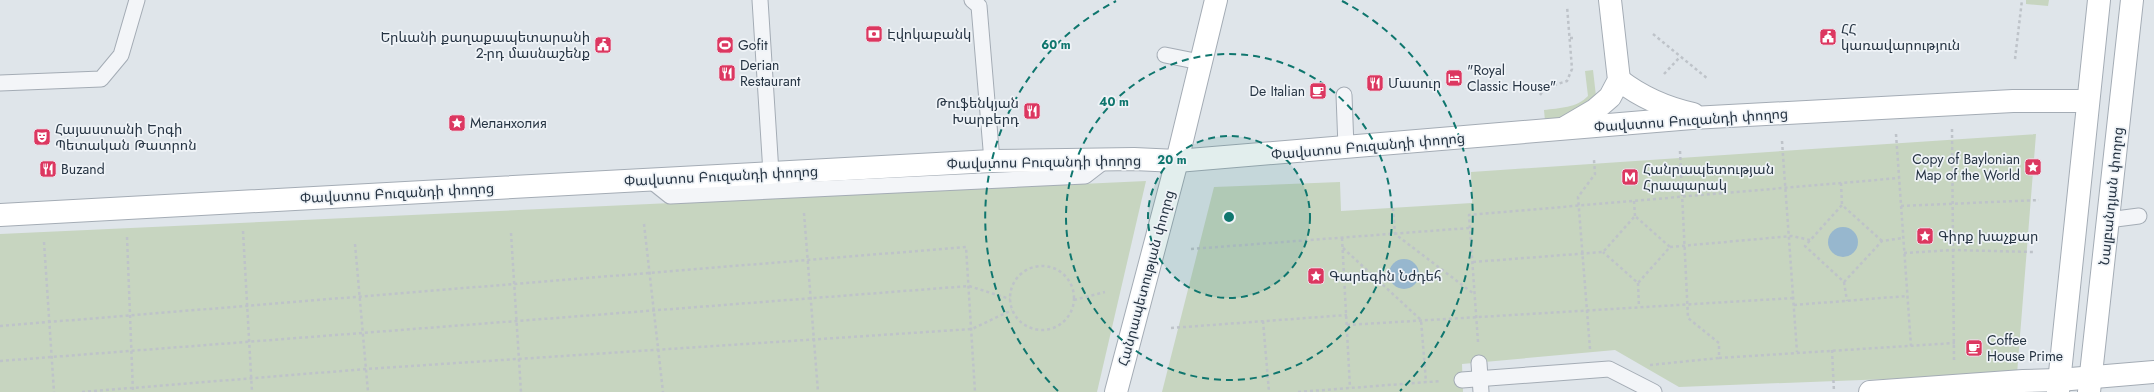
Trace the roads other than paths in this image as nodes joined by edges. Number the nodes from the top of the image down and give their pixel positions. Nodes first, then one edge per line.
1 (137, 0) edge
2 (760, 0) edge
3 (972, 0) edge
4 (1216, 0) edge
5 (1610, 0) edge
6 (2099, 0) edge
7 (2132, 0) edge
8 (1165, 55) dead end
9 (1200, 62) junction
10 (1619, 80) junction
11 (0, 83) edge
12 (1344, 95) dead end
13 (2088, 101) junction
14 (1712, 117) junction
15 (1560, 130) junction
16 (1346, 147) junction
17 (1108, 160) junction
18 (992, 161) junction
19 (1177, 162) junction
20 (771, 173) junction
21 (650, 180) junction
22 (0, 215) edge
23 (2139, 216) dead end
24 (2108, 220) junction
25 (1479, 363) road end
26 (2154, 372) edge
27 (1462, 380) road end
28 (1480, 385) edge
29 (2090, 385) edge
30 (2058, 386) edge
31 (1116, 392) edge
32 (1654, 392) edge
33 (1870, 392) edge

1 - 11 lane
2 - 20 lane
3 - 18 lane
4 - 9 street, Հանրապետության փողոց
5 - 10 street
6 - 13 street
7 - 24 street, Նալբանդյան փողոց
8 - 9 lane
9 - 19 street, Հանրապետության փողոց
10 - 14 street
10 - 15 street
12 - 16 lane
13 - 14 street, Փավստոս Բուզանդի փողոց
13 - 30 street
14 - 15 street, Փավստոս Բուզանդի փողոց
15 - 16 street, Փավստոս Բուզանդի փողոց
16 - 19 street, Փավստոս Բուզանդի փողոց
17 - 18 street, Փավստոս Բուզանդի փողոց
17 - 19 street, Փավստոս Բուզանդի փողոց
17 - 21 lane
18 - 20 street, Փավստոս Բուզանդի փողոց
19 - 31 street, Հանրապետության փողոց
20 - 21 street, Փավստոս Բուզանդի փողոց
21 - 22 street, Փավստոս Բուզանդի փողոց
23 - 24 lane
24 - 29 street, Նալբանդյան փողոց
25 - 28 lane
26 - 29 street
27 - 28 lane
28 - 32 lane
29 - 30 street
30 - 33 street

